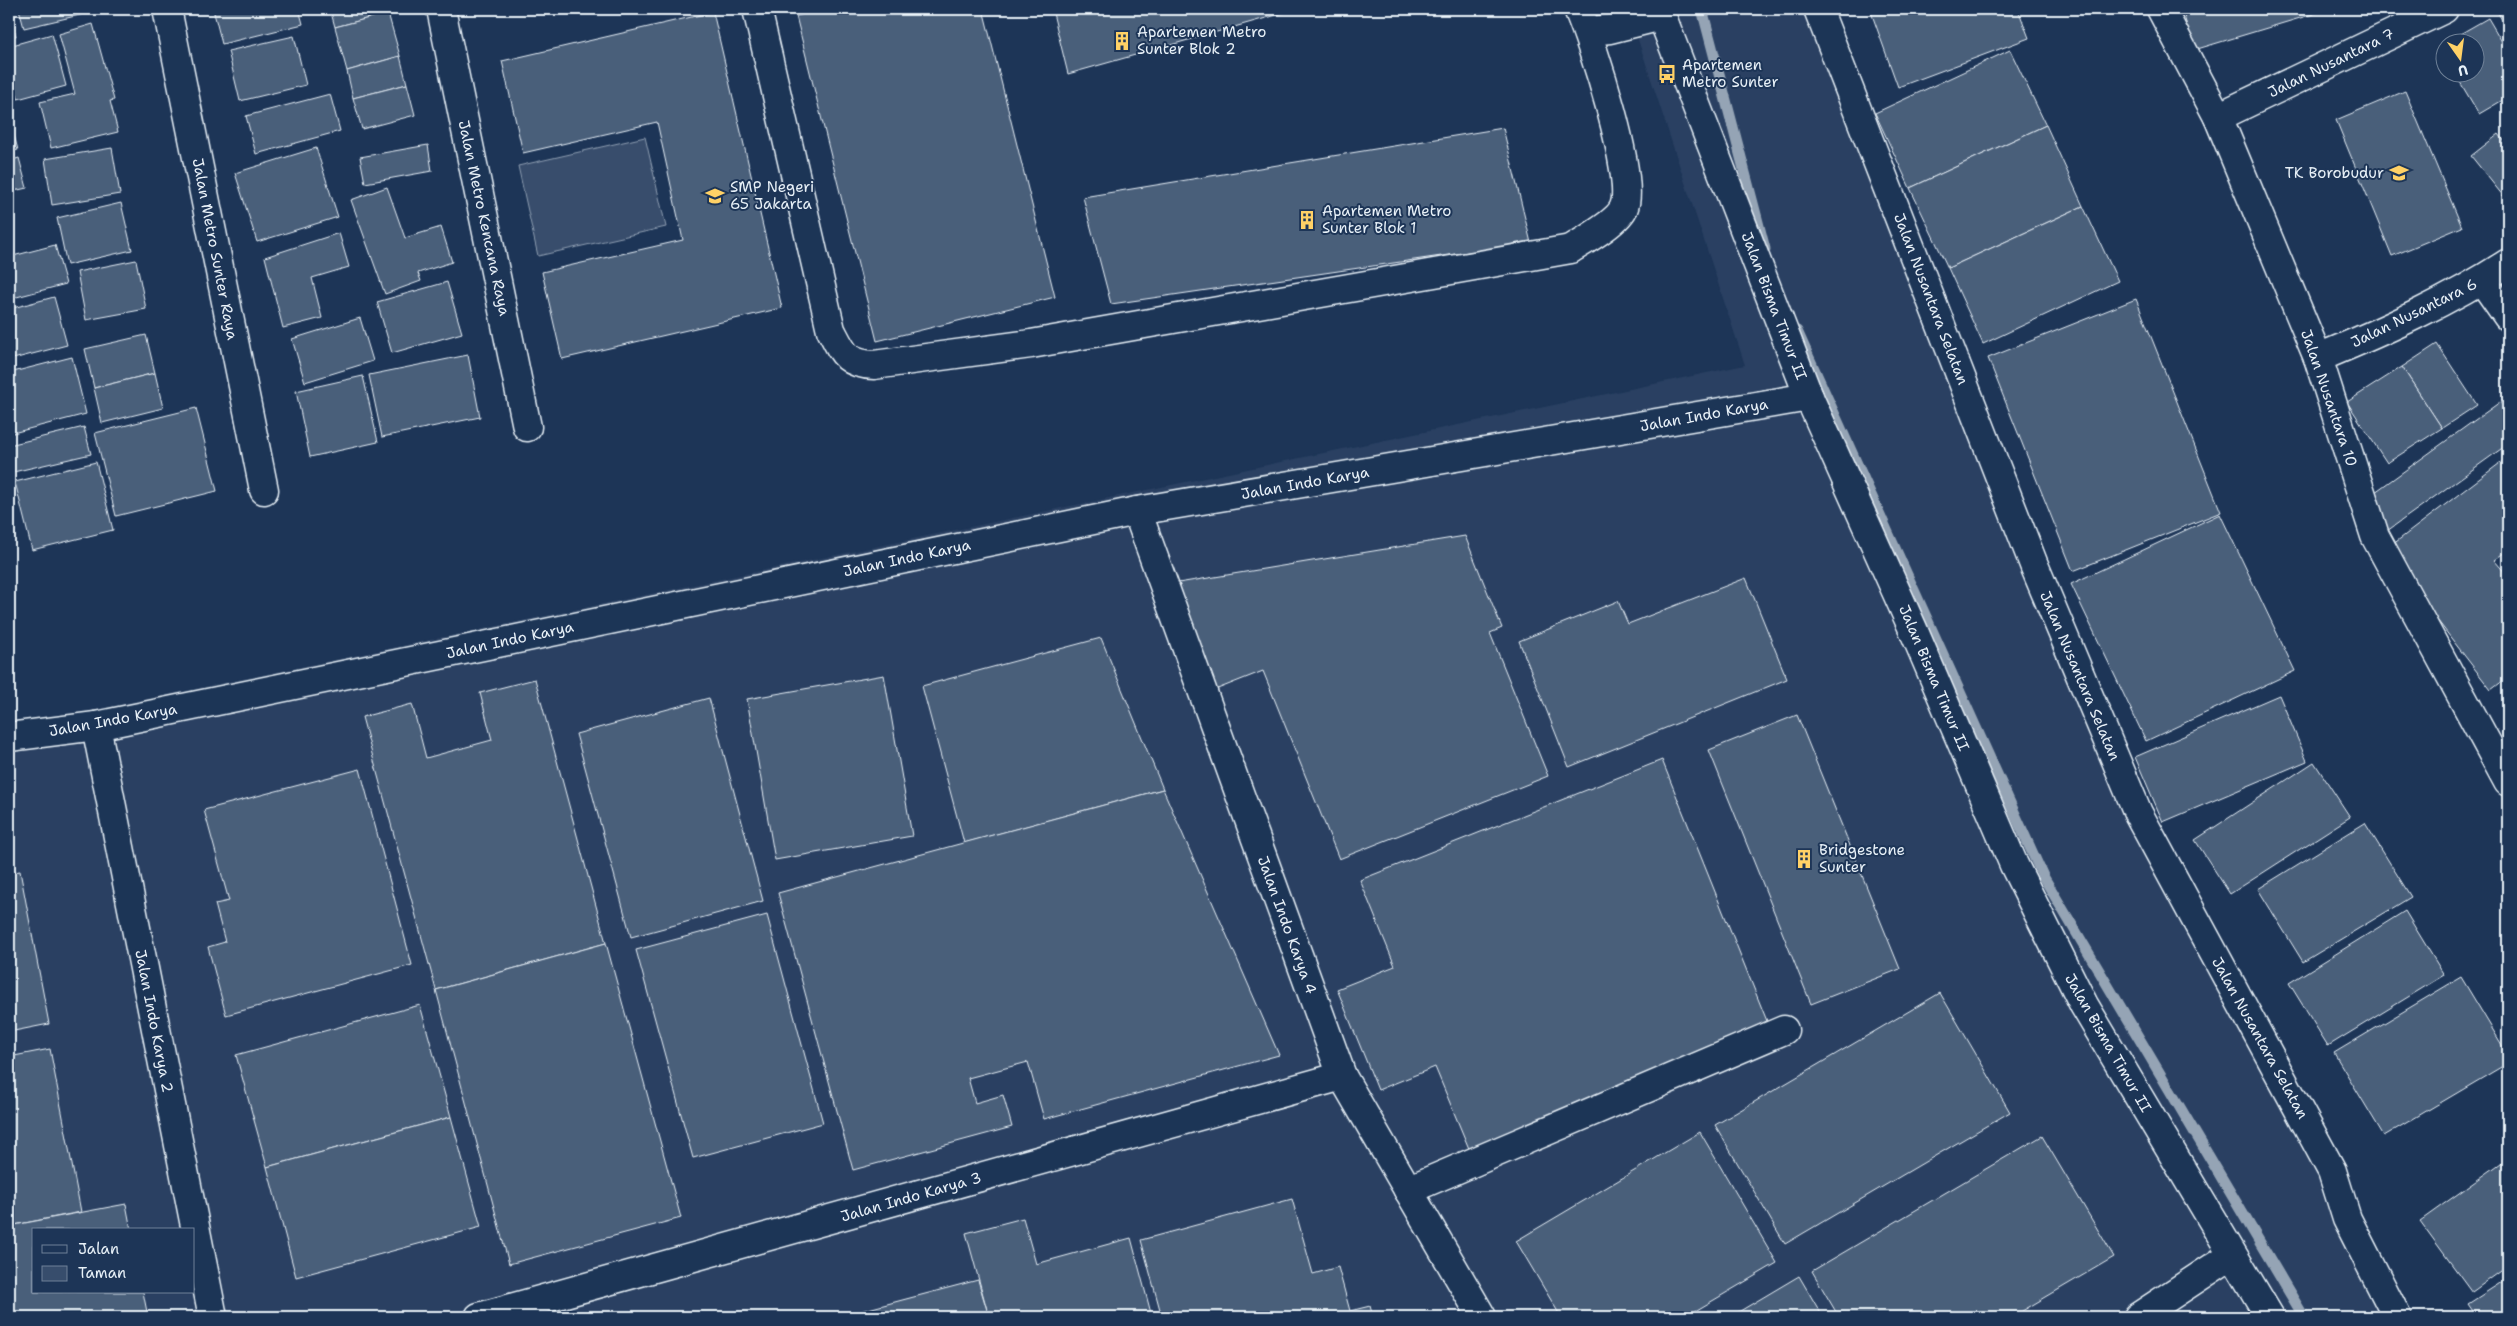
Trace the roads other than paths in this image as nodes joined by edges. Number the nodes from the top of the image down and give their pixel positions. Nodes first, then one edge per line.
1 (166, 9) edge
2 (441, 9) edge
3 (757, 9) edge
4 (1818, 9) edge
5 (2161, 9) edge
6 (2444, 9) edge
7 (1661, 12) edge
8 (1583, 20) edge
9 (2218, 117) junction
10 (2508, 263) edge
11 (2482, 280) junction
12 (2508, 317) edge
13 (2318, 358) junction
14 (1809, 397) junction
15 (527, 427) dead end
16 (264, 490) dead end
17 (1137, 511) junction
18 (96, 726) junction
19 (9, 737) edge
20 (2496, 738) edge
21 (2508, 782) edge
22 (1784, 1030) dead end
23 (1342, 1076) junction
24 (1408, 1190) junction
25 (195, 1228) edge
26 (195, 1230) edge
27 (2232, 1255) junction
28 (212, 1317) edge
29 (479, 1317) edge
30 (1482, 1317) edge
31 (2138, 1317) edge
32 (2270, 1317) edge
33 (2397, 1317) edge

1 - 16 street, Jalan Metro Sunter Raya
2 - 15 street, Jalan Metro Kencana Raya
3 - 8 street
4 - 33 street, Jalan Nusantara Selatan
5 - 9 street, Jalan Nusantara 10
6 - 9 street, Jalan Nusantara 7
7 - 8 street
7 - 14 street, Jalan Bisma Timur II
9 - 13 street, Jalan Nusantara 10
10 - 11 street, Jalan Nusantara 6
11 - 12 street
11 - 13 street, Jalan Nusantara 6
13 - 20 street, Jalan Nusantara 10
14 - 17 street, Jalan Indo Karya
14 - 27 street, Jalan Bisma Timur II
17 - 18 street, Jalan Indo Karya
17 - 23 street, Jalan Indo Karya 4
18 - 19 street, Jalan Indo Karya
18 - 25 street, Jalan Indo Karya 2
20 - 21 street, Jalan Nusantara 10
22 - 24 street
23 - 24 street, Jalan Indo Karya 4
23 - 29 street, Jalan Indo Karya 3
24 - 30 street, Jalan Indo Karya 4
26 - 28 street, Jalan Indo Karya 2
27 - 31 street
27 - 32 street, Jalan Bisma Timur II

